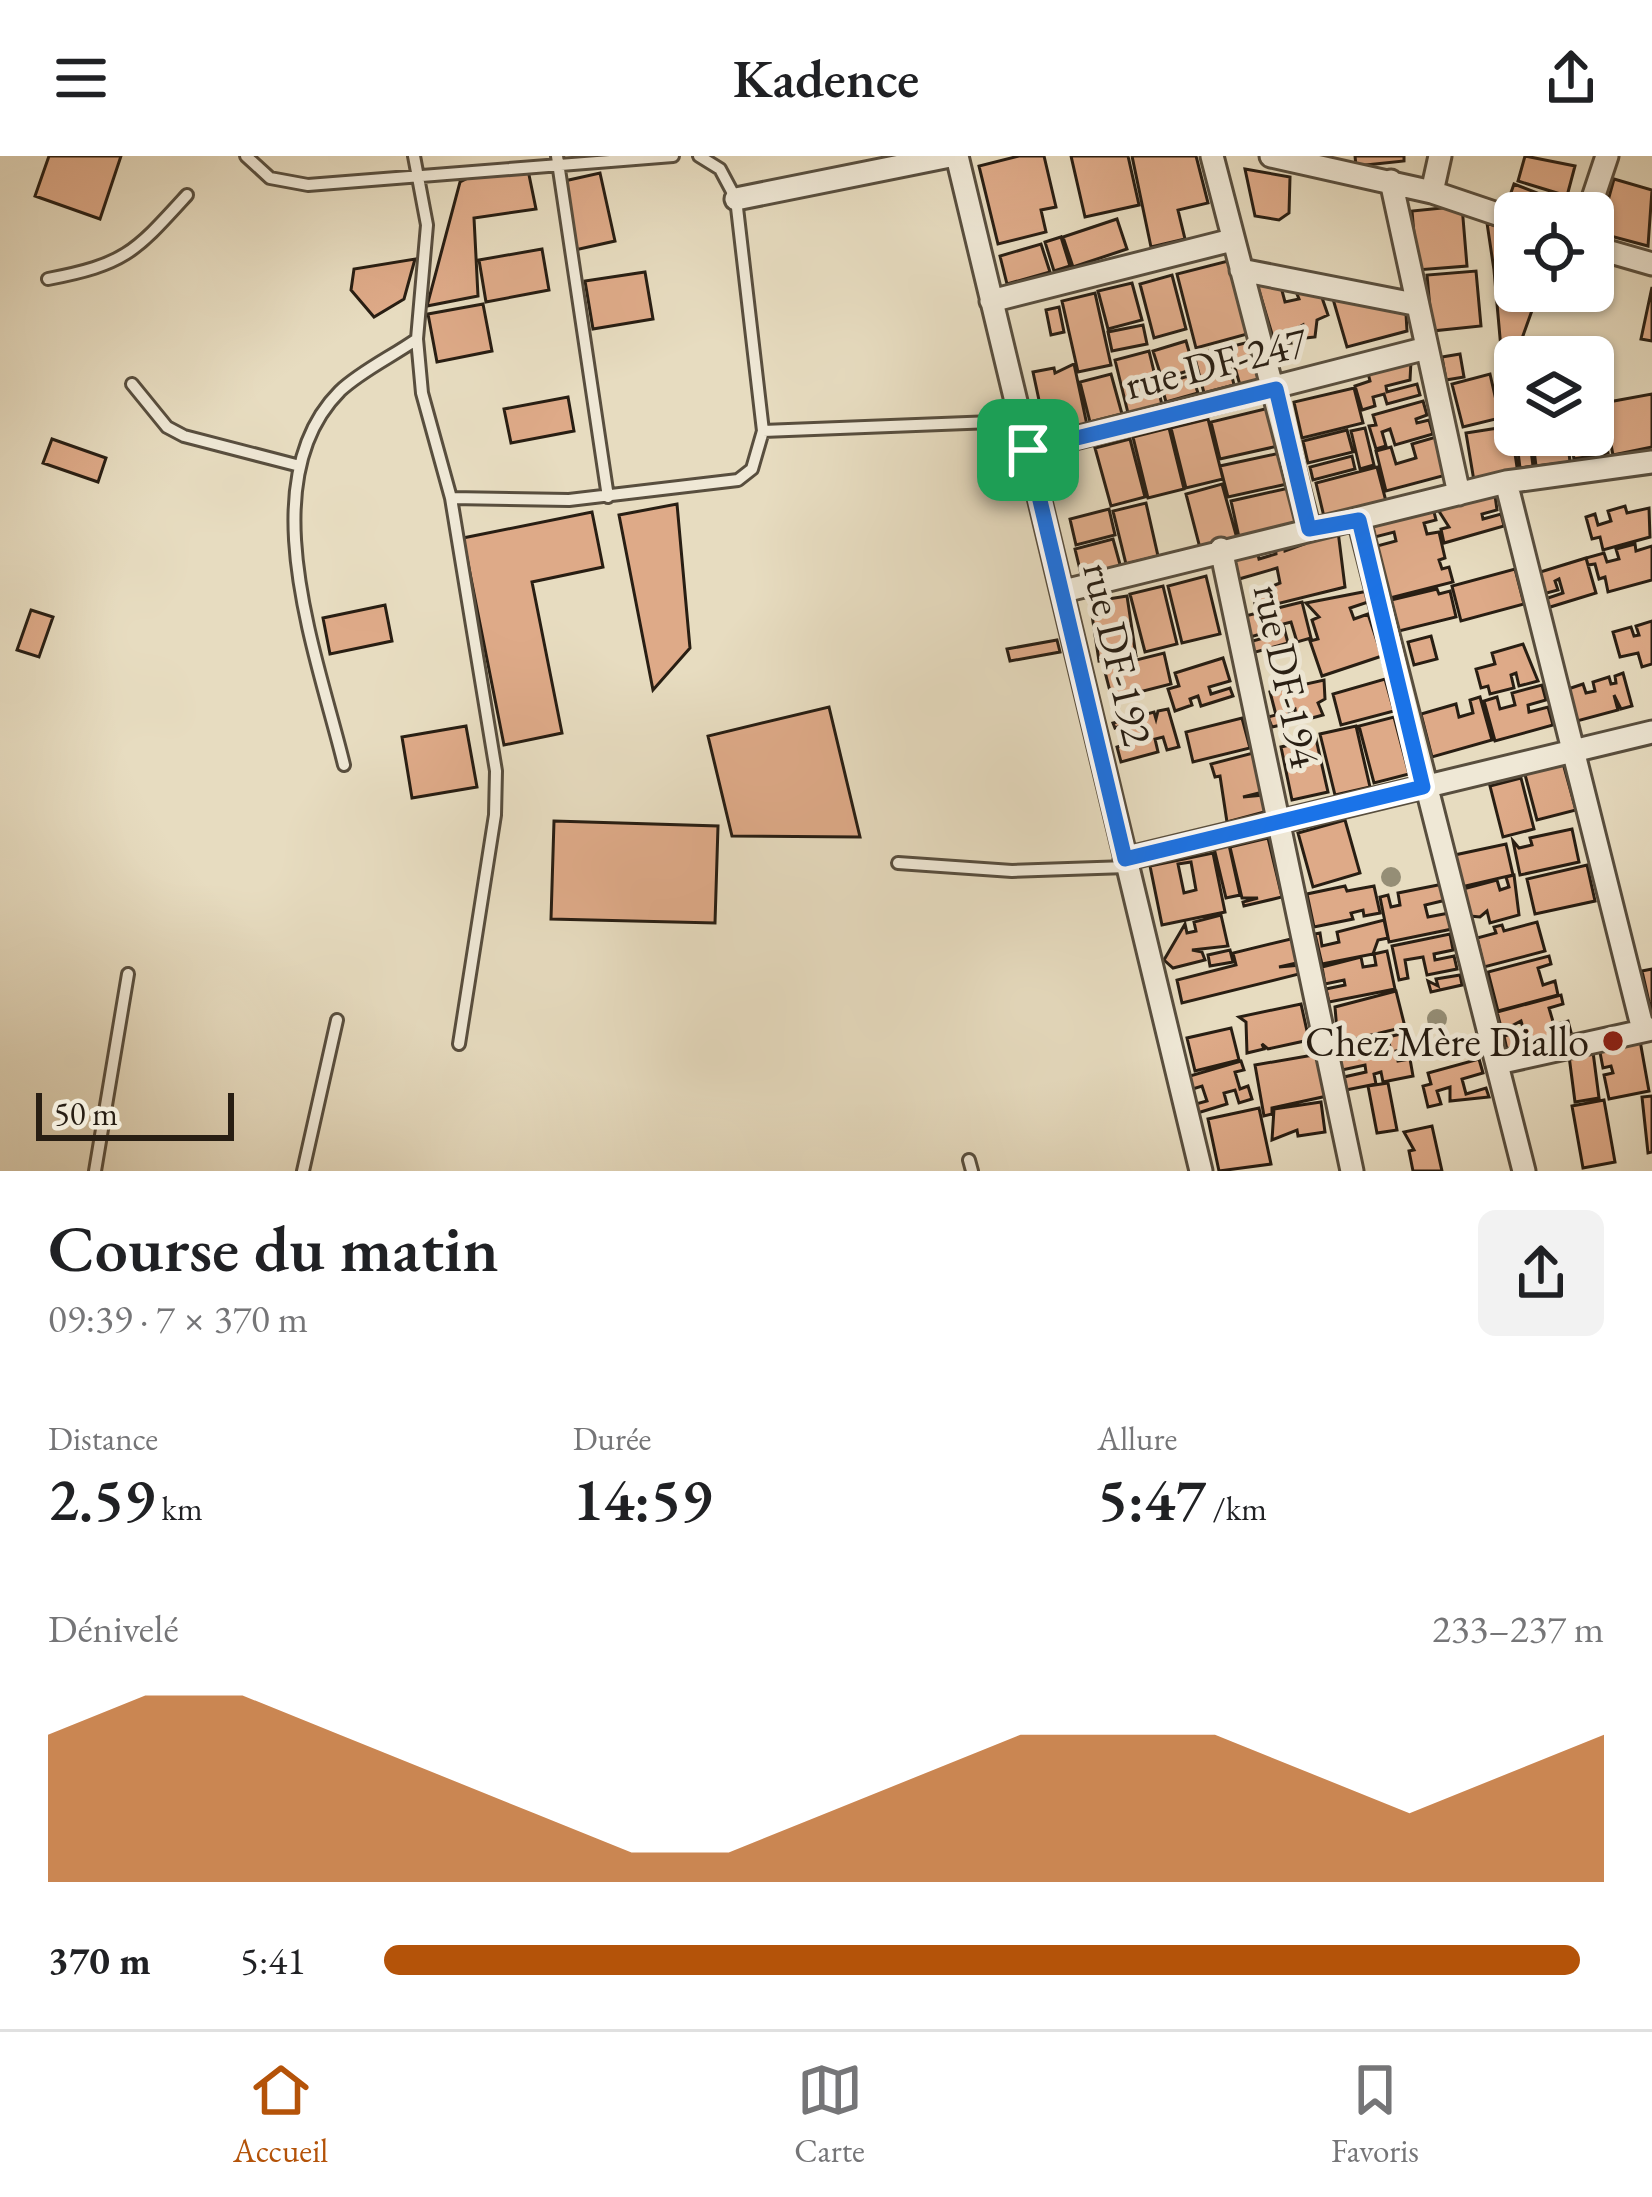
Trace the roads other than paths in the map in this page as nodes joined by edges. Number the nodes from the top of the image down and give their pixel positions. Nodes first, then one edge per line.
1 (246, 156) edge
2 (414, 156) edge
3 (674, 156) edge
4 (699, 156) edge
5 (953, 156) edge
6 (1212, 156) edge
7 (1271, 156) edge
8 (1440, 156) edge
9 (1607, 156) edge
10 (556, 160) edge
11 (908, 160) edge
12 (1337, 162) edge
13 (416, 179) junction
14 (1390, 181) junction
15 (1432, 192) junction
16 (1595, 192) edge
17 (187, 195) dead end
18 (736, 199) junction
19 (1494, 213) edge
20 (1232, 240) junction
21 (1614, 253) edge
22 (1652, 264) edge
23 (1241, 270) junction
24 (48, 279) dead end
25 (991, 301) junction
26 (1414, 304) junction
27 (417, 339) junction
28 (1424, 349) junction
29 (132, 384) dead end
30 (1276, 389) junction
31 (1020, 421) junction
32 (763, 431) junction
33 (1028, 450) junction
34 (1652, 462) edge
35 (296, 465) junction
36 (1506, 482) junction
37 (1459, 494) junction
38 (608, 496) junction
39 (451, 498) junction
40 (1359, 520) junction
41 (1309, 529) junction
42 (1220, 549) junction
43 (1064, 591) junction
44 (1652, 732) edge
45 (1574, 751) junction
46 (344, 765) dead end
47 (1423, 787) junction
48 (1278, 821) junction
49 (898, 863) dead end
50 (1126, 863) junction
51 (128, 974) dead end
52 (338, 1020) dead end
53 (1648, 1030) edge
54 (459, 1044) dead end
55 (1498, 1063) junction
56 (94, 1171) edge
57 (303, 1171) edge
58 (1201, 1171) edge
59 (1352, 1171) edge
60 (1524, 1171) edge

1 - 13 lane
2 - 13 lane
3 - 10 lane
4 - 18 lane
5 - 11 street
5 - 25 street, rue DF-192
6 - 20 street
7 - 12 street
8 - 15 street
9 - 16 street
10 - 13 lane
10 - 38 lane
11 - 18 street
12 - 14 street
13 - 27 lane
14 - 15 street
14 - 26 street
15 - 19 street
17 - 24 lane
18 - 32 lane
20 - 23 street
20 - 25 street
21 - 22 street
23 - 26 street
23 - 30 street
25 - 31 street, rue DF-192
26 - 28 street
27 - 35 lane
27 - 39 lane
28 - 30 street, rue DF-247
28 - 37 street
29 - 35 lane
30 - 33 street, rue DF-247
30 - 41 street
31 - 32 lane
31 - 33 street, rue DF-192
32 - 38 lane
33 - 43 street, rue DF-192
34 - 36 street
35 - 46 lane
36 - 37 street
36 - 45 street
37 - 40 street
38 - 39 lane
39 - 54 lane
40 - 41 street
40 - 47 street
41 - 42 street
42 - 43 street
42 - 48 street, rue DF-194
43 - 50 street, rue DF-192
44 - 45 street
45 - 47 street
45 - 53 street
47 - 48 street
47 - 55 street
48 - 50 street
48 - 59 street, rue DF-194
49 - 50 lane
50 - 58 street, rue DF-192
51 - 56 lane
52 - 57 lane
53 - 55 street
55 - 60 street

